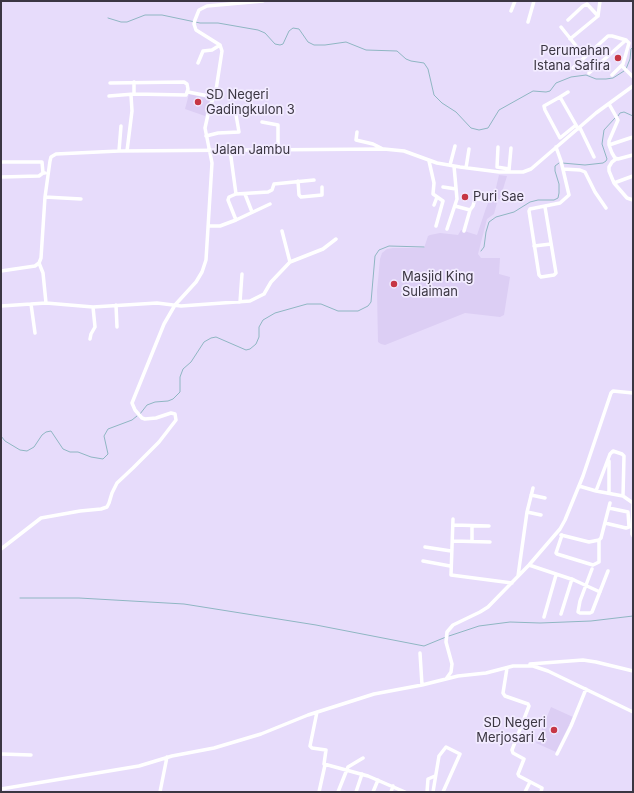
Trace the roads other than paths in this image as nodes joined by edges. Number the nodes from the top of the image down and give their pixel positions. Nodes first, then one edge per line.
1 (263, 1) edge
2 (515, 1) edge
3 (534, 1) edge
4 (600, 1) edge
5 (231, 2) edge
6 (511, 11) dead end
7 (598, 16) junction
8 (568, 20) dead end
9 (528, 22) dead end
10 (561, 28) dead end
11 (570, 39) junction
12 (629, 42) edge
13 (220, 45) junction
14 (585, 57) junction
15 (198, 63) dead end
16 (623, 67) junction
17 (573, 68) dead end
18 (589, 73) dead end
19 (612, 76) dead end
20 (633, 77) edge
21 (134, 82) junction
22 (110, 83) dead end
23 (633, 86) edge
24 (188, 92) junction
25 (568, 92) dead end
26 (133, 95) junction
27 (109, 96) dead end
28 (214, 97) junction
29 (560, 97) junction
30 (610, 104) junction
31 (235, 109) dead end
32 (262, 122) dead end
33 (121, 126) dead end
34 (578, 127) junction
35 (357, 132) dead end
36 (206, 136) junction
37 (633, 137) edge
38 (360, 142) junction
39 (608, 145) junction
40 (455, 146) dead end
41 (498, 147) dead end
42 (556, 147) junction
43 (510, 148) dead end
44 (353, 149) junction
45 (384, 149) junction
46 (469, 149) dead end
47 (210, 150) junction
48 (230, 150) junction
49 (278, 150) junction
50 (119, 151) junction
51 (128, 151) junction
52 (633, 155) edge
53 (594, 157) dead end
54 (616, 159) junction
55 (429, 161) junction
56 (1, 162) edge
57 (452, 166) junction
58 (466, 168) junction
59 (562, 168) junction
60 (509, 171) junction
61 (43, 173) junction
62 (48, 173) junction
63 (1, 176) edge
64 (633, 176) edge
65 (314, 180) dead end
66 (298, 181) junction
67 (614, 183) junction
68 (322, 187) dead end
69 (442, 187) dead end
70 (456, 189) junction
71 (236, 194) junction
72 (244, 194) junction
73 (437, 197) junction
74 (45, 198) junction
75 (81, 199) dead end
76 (496, 199) dead end
77 (633, 200) edge
78 (270, 204) dead end
79 (434, 205) dead end
80 (455, 206) junction
81 (545, 207) junction
82 (606, 208) dead end
83 (470, 210) junction
84 (252, 212) junction
85 (236, 220) junction
86 (208, 226) junction
87 (436, 226) dead end
88 (447, 229) dead end
89 (282, 231) dead end
90 (464, 231) dead end
91 (336, 238) dead end
92 (550, 244) junction
93 (534, 246) junction
94 (290, 262) junction
95 (39, 263) junction
96 (1, 272) edge
97 (242, 274) dead end
98 (240, 302) junction
99 (46, 303) junction
100 (31, 304) junction
101 (175, 305) junction
102 (1, 306) edge
103 (116, 306) junction
104 (93, 307) junction
105 (117, 327) dead end
106 (34, 333) dead end
107 (90, 339) dead end
108 (633, 392) edge
109 (609, 458) junction
110 (579, 486) junction
111 (533, 488) dead end
112 (596, 490) junction
113 (609, 494) junction
114 (531, 495) junction
115 (623, 496) junction
116 (545, 498) dead end
117 (610, 503) dead end
118 (633, 503) edge
119 (609, 508) junction
120 (527, 512) junction
121 (541, 515) dead end
122 (453, 519) dead end
123 (605, 523) junction
124 (453, 525) junction
125 (472, 526) junction
126 (489, 526) dead end
127 (557, 533) junction
128 (562, 535) junction
129 (633, 536) edge
130 (599, 540) junction
131 (453, 541) junction
132 (472, 541) junction
133 (490, 542) dead end
134 (425, 546) dead end
135 (1, 549) edge
136 (451, 551) junction
137 (422, 561) dead end
138 (450, 566) junction
139 (529, 566) junction
140 (592, 569) dead end
141 (608, 571) dead end
142 (556, 575) junction
143 (518, 576) junction
144 (572, 579) junction
145 (512, 583) junction
146 (586, 585) junction
147 (600, 592) junction
148 (562, 614) dead end
149 (544, 617) dead end
150 (420, 653) dead end
151 (524, 665) junction
152 (507, 668) junction
153 (633, 671) edge
154 (446, 679) junction
155 (422, 685) junction
156 (586, 689) junction
157 (317, 712) junction
158 (633, 712) edge
159 (1, 754) edge
160 (558, 754) dead end
161 (31, 755) dead end
162 (167, 757) junction
163 (363, 758) dead end
164 (325, 765) junction
165 (346, 770) junction
166 (362, 774) junction
167 (435, 776) junction
168 (378, 780) junction
169 (530, 782) junction
170 (393, 786) junction
171 (1, 789) edge
172 (160, 792) edge
173 (319, 792) edge
174 (338, 792) edge
175 (356, 792) edge
176 (373, 792) edge
177 (391, 792) edge
178 (405, 792) edge
179 (427, 792) edge
180 (433, 792) edge
181 (443, 792) edge
182 (525, 792) edge
183 (541, 792) edge

1 - 5 street
2 - 6 street
3 - 9 street
4 - 7 street
5 - 13 street
7 - 8 street
7 - 11 street
10 - 11 street
11 - 14 street
12 - 14 street
12 - 16 street
12 - 18 street
13 - 15 street
13 - 28 street
14 - 17 street
16 - 19 street
16 - 20 street
21 - 22 street
21 - 24 street
21 - 26 street
23 - 30 street, Jalan Jambu
24 - 26 street
24 - 28 street
25 - 29 street
26 - 27 street
26 - 51 street
28 - 36 street
29 - 34 street
29 - 34 street
30 - 34 street, Jalan Jambu
30 - 39 street
31 - 36 street
32 - 49 street
33 - 50 street
34 - 42 street, Jalan Jambu
34 - 53 street
35 - 38 street
36 - 47 street
37 - 39 street
38 - 44 street
38 - 45 street
39 - 54 street
40 - 57 street
41 - 60 street
42 - 59 street
42 - 60 street, Jalan Jambu
43 - 60 street
44 - 45 street, Jalan Jambu
44 - 49 street, Jalan Jambu
45 - 55 street, Jalan Jambu
46 - 58 street
47 - 48 street, Jalan Jambu
47 - 51 street, Jalan Jambu
47 - 86 street
48 - 49 street, Jalan Jambu
48 - 71 street
50 - 51 street, Jalan Jambu
50 - 62 street, Jalan Jambu
52 - 54 street
54 - 67 street
55 - 57 street, Jalan Jambu
55 - 73 street
56 - 61 street
57 - 58 street, Jalan Jambu
57 - 70 street
58 - 60 street, Jalan Jambu
59 - 81 street
59 - 82 street
61 - 62 street
61 - 63 street
62 - 74 street, Jalan Jambu
64 - 67 street
65 - 66 street
66 - 68 street
66 - 72 street
67 - 77 street
69 - 70 street
70 - 80 street
71 - 72 street
71 - 85 street
72 - 84 street
73 - 79 street
73 - 87 street
74 - 75 street
74 - 95 street, Jalan Jambu
76 - 83 street
78 - 84 street
80 - 83 street
80 - 88 street
81 - 92 street
81 - 93 street
83 - 90 street
84 - 85 street
85 - 86 street
86 - 101 street
89 - 94 street
91 - 94 street
92 - 93 street
92 - 93 street
94 - 98 street
95 - 96 street
95 - 99 street
97 - 98 street
98 - 101 street
99 - 100 street
99 - 104 street
100 - 102 street
100 - 106 street
101 - 103 street
101 - 135 street
103 - 104 street
103 - 105 street
104 - 107 street
108 - 110 street
109 - 112 street
109 - 113 street
109 - 115 street
110 - 112 street
110 - 127 street
111 - 114 street
112 - 113 street
113 - 115 street
114 - 116 street
114 - 120 street
115 - 118 street
117 - 119 street
118 - 129 street
119 - 123 street
119 - 123 street
120 - 121 street
120 - 143 street
122 - 124 street
123 - 130 street
124 - 125 street
124 - 131 street
125 - 126 street
125 - 132 street
127 - 128 street
127 - 139 street
128 - 130 street
128 - 130 street
131 - 132 street
131 - 136 street
132 - 133 street
134 - 136 street
136 - 138 street
137 - 138 street
138 - 145 street
139 - 142 street
139 - 143 street
140 - 146 street
141 - 147 street
142 - 144 street
142 - 149 street
143 - 145 street
144 - 146 street
144 - 148 street
145 - 154 street
146 - 147 street
146 - 147 street
150 - 155 street
151 - 152 street
151 - 153 street
151 - 156 street
152 - 154 street
152 - 169 street
154 - 155 street
155 - 157 street
156 - 158 street
156 - 160 street
157 - 162 street
157 - 164 street
159 - 161 street
162 - 171 street
162 - 172 street
163 - 165 street
164 - 165 street
164 - 173 street
165 - 166 street
165 - 174 street
166 - 168 street
166 - 175 street
167 - 179 street
167 - 180 street
167 - 181 street
168 - 170 street
168 - 176 street
169 - 182 street
169 - 183 street
170 - 177 street
170 - 178 street

